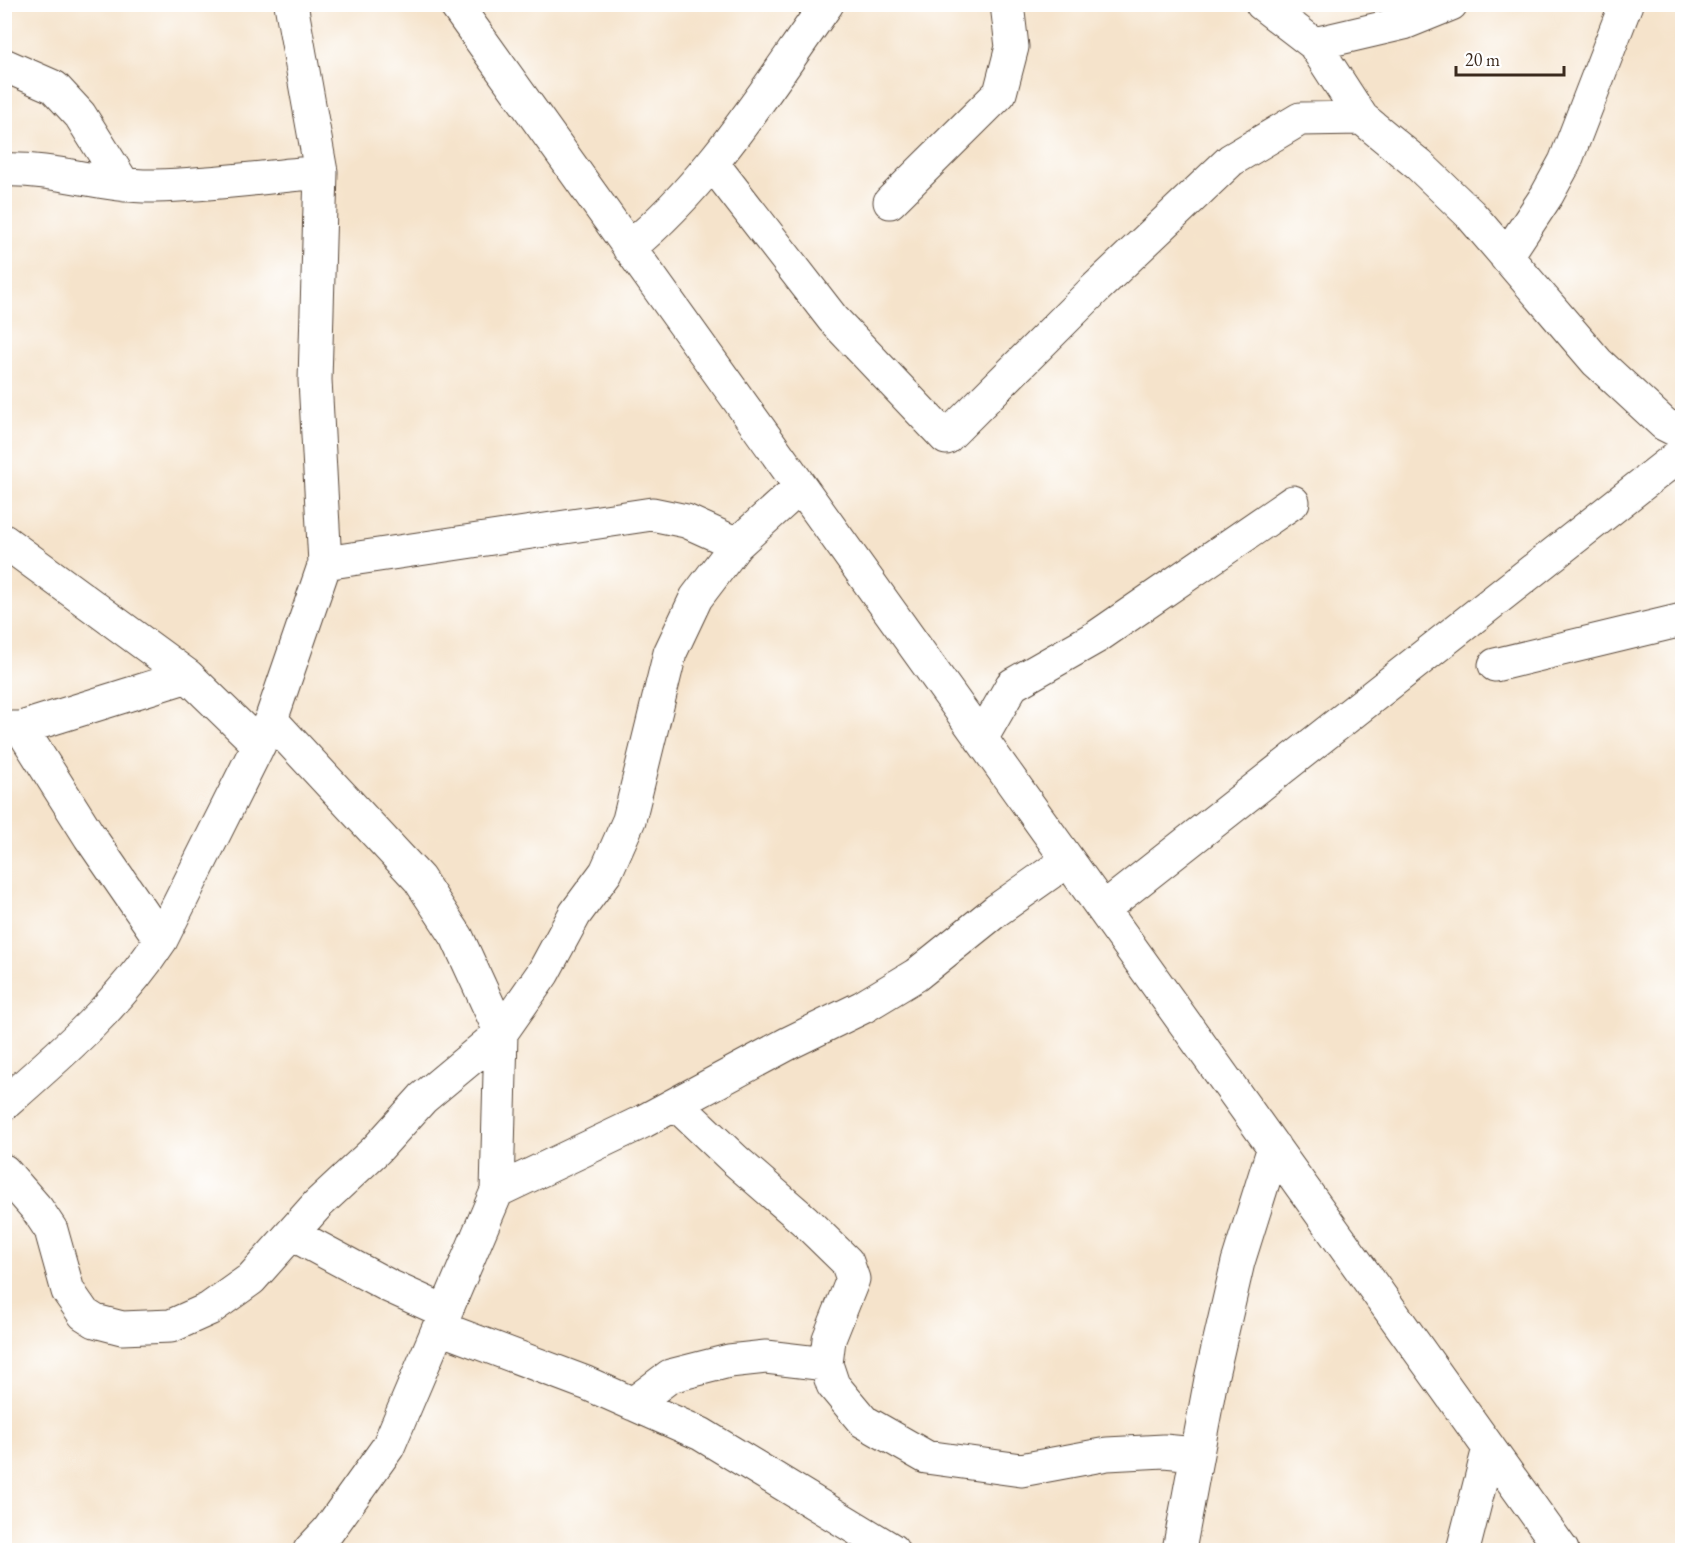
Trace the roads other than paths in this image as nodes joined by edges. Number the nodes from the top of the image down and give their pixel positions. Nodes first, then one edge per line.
1 (291, 4) edge
2 (455, 4) edge
3 (827, 4) edge
4 (1007, 4) edge
5 (1262, 4) edge
6 (1450, 4) edge
7 (1626, 4) edge
8 (1314, 44) junction
9 (4, 65) edge
10 (1362, 118) junction
11 (712, 163) junction
12 (4, 170) edge
13 (321, 172) junction
14 (124, 184) junction
15 (890, 202) dead end
16 (629, 248) junction
17 (1506, 256) junction
18 (1683, 433) edge
19 (1683, 453) edge
20 (800, 487) junction
21 (1293, 502) dead end
22 (4, 541) edge
23 (737, 544) junction
24 (325, 563) junction
25 (1683, 620) edge
26 (1495, 665) dead end
27 (188, 676) junction
28 (13, 728) edge
29 (265, 733) junction
30 (981, 739) junction
31 (1068, 860) junction
32 (1103, 909) junction
33 (161, 940) junction
34 (501, 1033) junction
35 (4, 1104) edge
36 (676, 1104) junction
37 (1274, 1147) junction
38 (4, 1172) edge
39 (497, 1191) junction
40 (292, 1234) junction
41 (442, 1320) junction
42 (826, 1364) junction
43 (633, 1404) junction
44 (1489, 1448) junction
45 (1196, 1454) junction
46 (326, 1544) edge
47 (892, 1551) edge
48 (1179, 1551) edge
49 (1463, 1551) edge
50 (1562, 1551) edge

1 - 13 street
2 - 16 street
3 - 11 street
4 - 15 street
5 - 8 street
6 - 8 street
7 - 17 street
8 - 10 street
9 - 14 street
10 - 11 street
10 - 17 street
11 - 16 street
12 - 14 street
13 - 14 street
13 - 24 street
16 - 20 street
17 - 18 street
19 - 32 street
20 - 23 street
20 - 30 street
21 - 30 street
22 - 27 street
23 - 24 street
23 - 34 street
24 - 29 street
25 - 26 street
27 - 28 street
27 - 29 street
28 - 33 street
29 - 33 street
29 - 34 street
30 - 31 street
31 - 32 street
31 - 36 street
32 - 37 street
33 - 35 street
34 - 39 street
34 - 40 street
36 - 39 street
36 - 42 street
37 - 44 street
37 - 45 street
38 - 40 street
39 - 41 street
40 - 41 street
41 - 43 street
41 - 46 street
42 - 43 street
42 - 45 street
43 - 47 street
44 - 49 street
44 - 50 street
45 - 48 street

